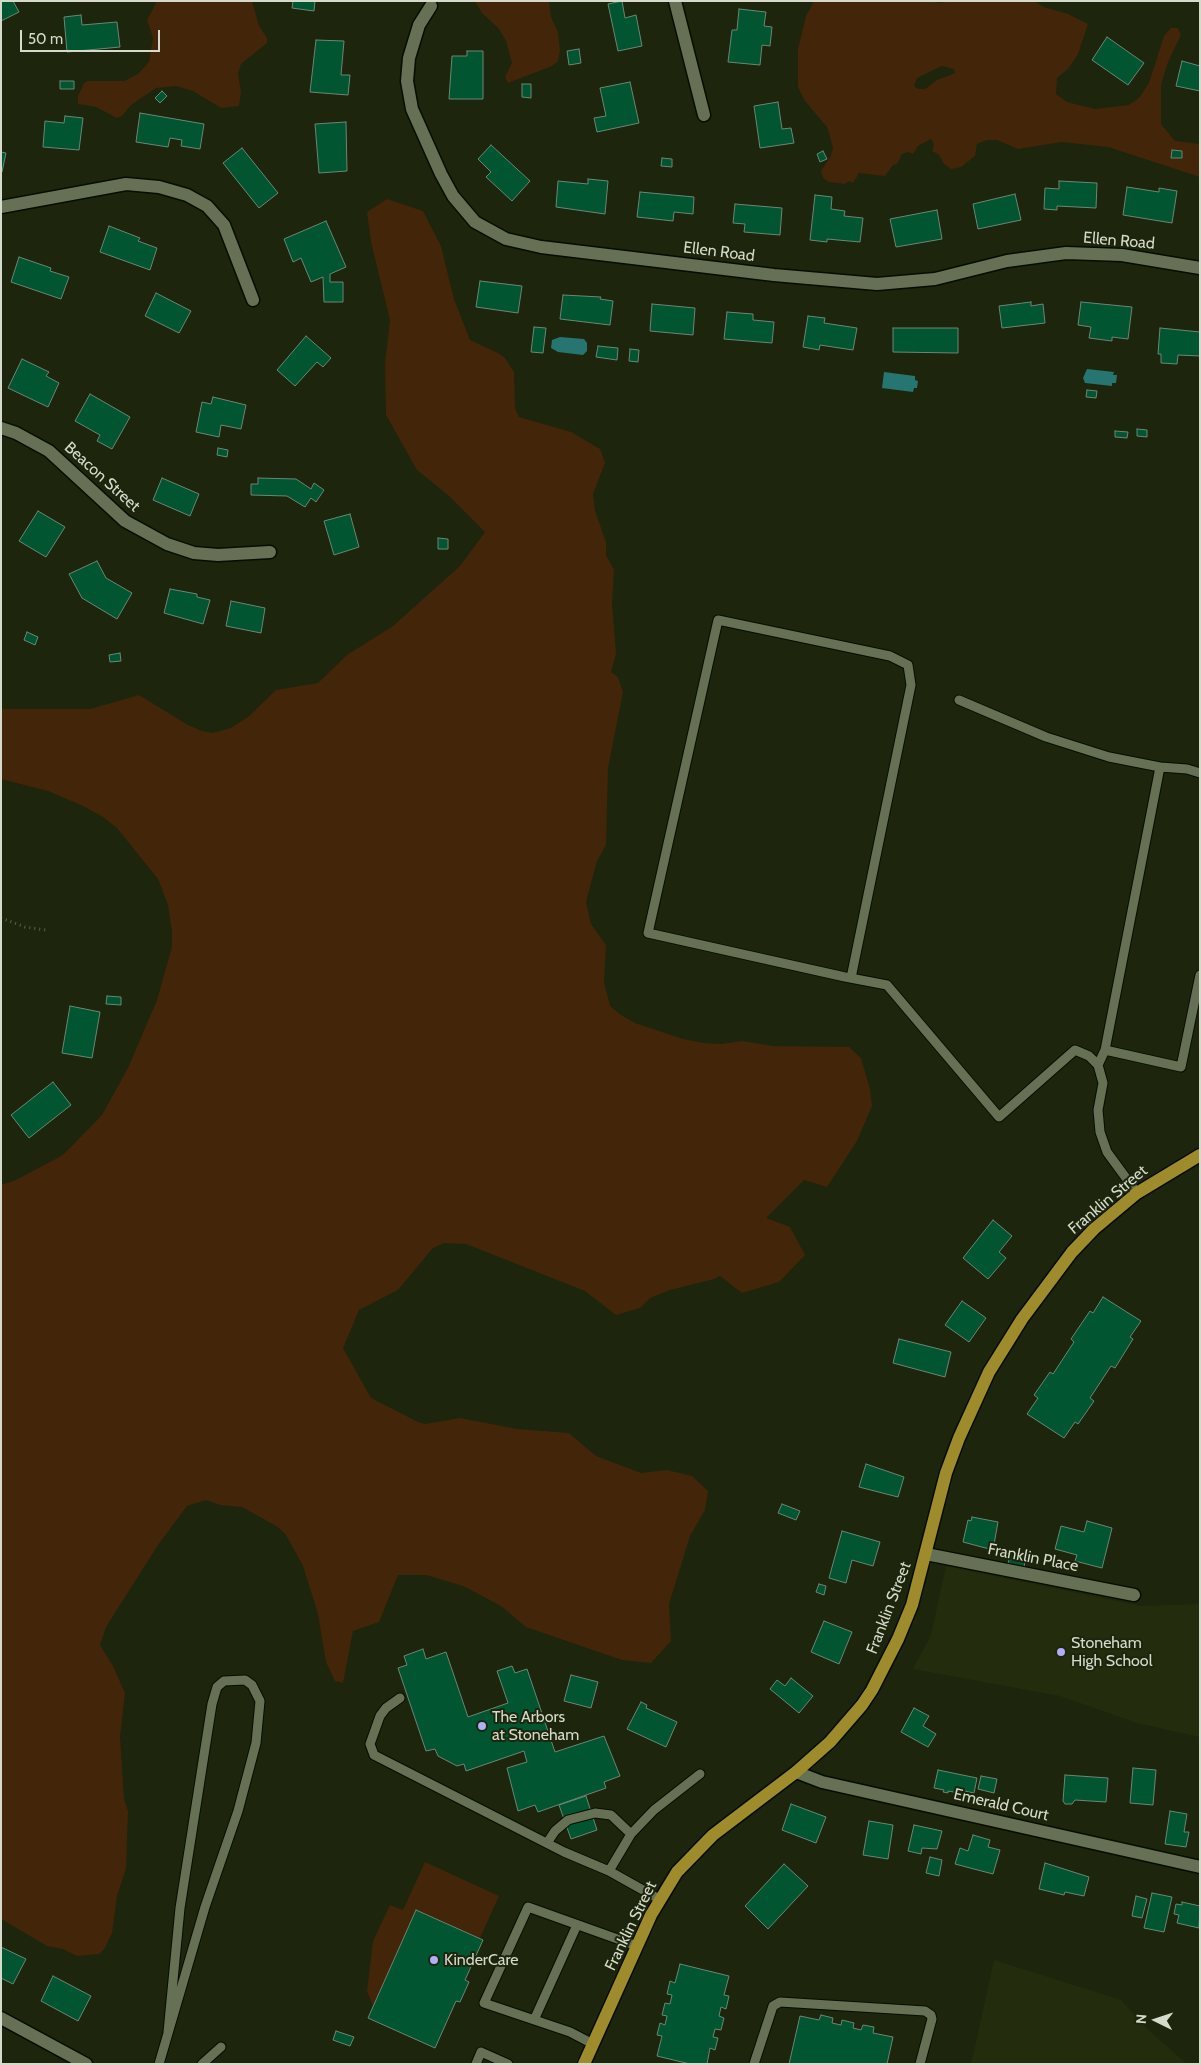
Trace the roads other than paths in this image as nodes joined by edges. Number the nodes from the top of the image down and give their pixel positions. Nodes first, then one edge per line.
1 (675, 1) edge
2 (431, 6) dead end
3 (704, 115) dead end
4 (1, 207) edge
5 (1200, 268) edge
6 (253, 300) dead end
7 (1, 428) edge
8 (270, 552) dead end
9 (959, 700) dead end
10 (1160, 767) junction
11 (1200, 773) edge
12 (1200, 975) edge
13 (851, 978) junction
14 (1105, 1050) junction
15 (1098, 1065) junction
16 (1200, 1155) edge
17 (1137, 1193) junction
18 (926, 1554) junction
19 (1134, 1594) dead end
20 (400, 1698) dead end
21 (796, 1772) junction
22 (700, 1774) dead end
23 (631, 1834) junction
24 (547, 1843) junction
25 (1200, 1867) edge
26 (609, 1871) junction
27 (660, 1899) junction
28 (577, 1925) junction
29 (637, 1946) junction
30 (1, 2018) edge
31 (534, 2020) junction
32 (168, 2032) junction
33 (593, 2044) junction
34 (221, 2047) dead end
35 (86, 2064) edge
36 (159, 2064) edge
37 (202, 2064) edge
38 (476, 2064) edge
39 (508, 2064) edge
40 (584, 2064) edge
41 (754, 2064) edge
42 (920, 2064) edge

1 - 3 street
2 - 5 street, Ellen Road
4 - 6 street
7 - 8 street, Beacon Street
9 - 10 lane
10 - 11 lane
10 - 14 lane
12 - 14 lane
13 - 13 lane
13 - 15 lane
14 - 15 lane
15 - 17 lane
16 - 17 main road, Franklin Street
17 - 18 main road, Franklin Street
18 - 19 street, Franklin Place
18 - 21 main road, Franklin Street
20 - 24 lane
21 - 25 street, Emerald Court
21 - 27 main road, Franklin Street
22 - 23 lane
23 - 24 lane
23 - 26 lane
24 - 26 lane
26 - 27 lane
27 - 29 main road, Franklin Street
28 - 29 lane
28 - 31 lane
28 - 31 lane
29 - 33 main road, Franklin Street
30 - 35 street
31 - 33 lane
32 - 32 lane
32 - 36 lane
33 - 40 main road, Franklin Street
34 - 37 lane
38 - 39 lane
41 - 42 lane

